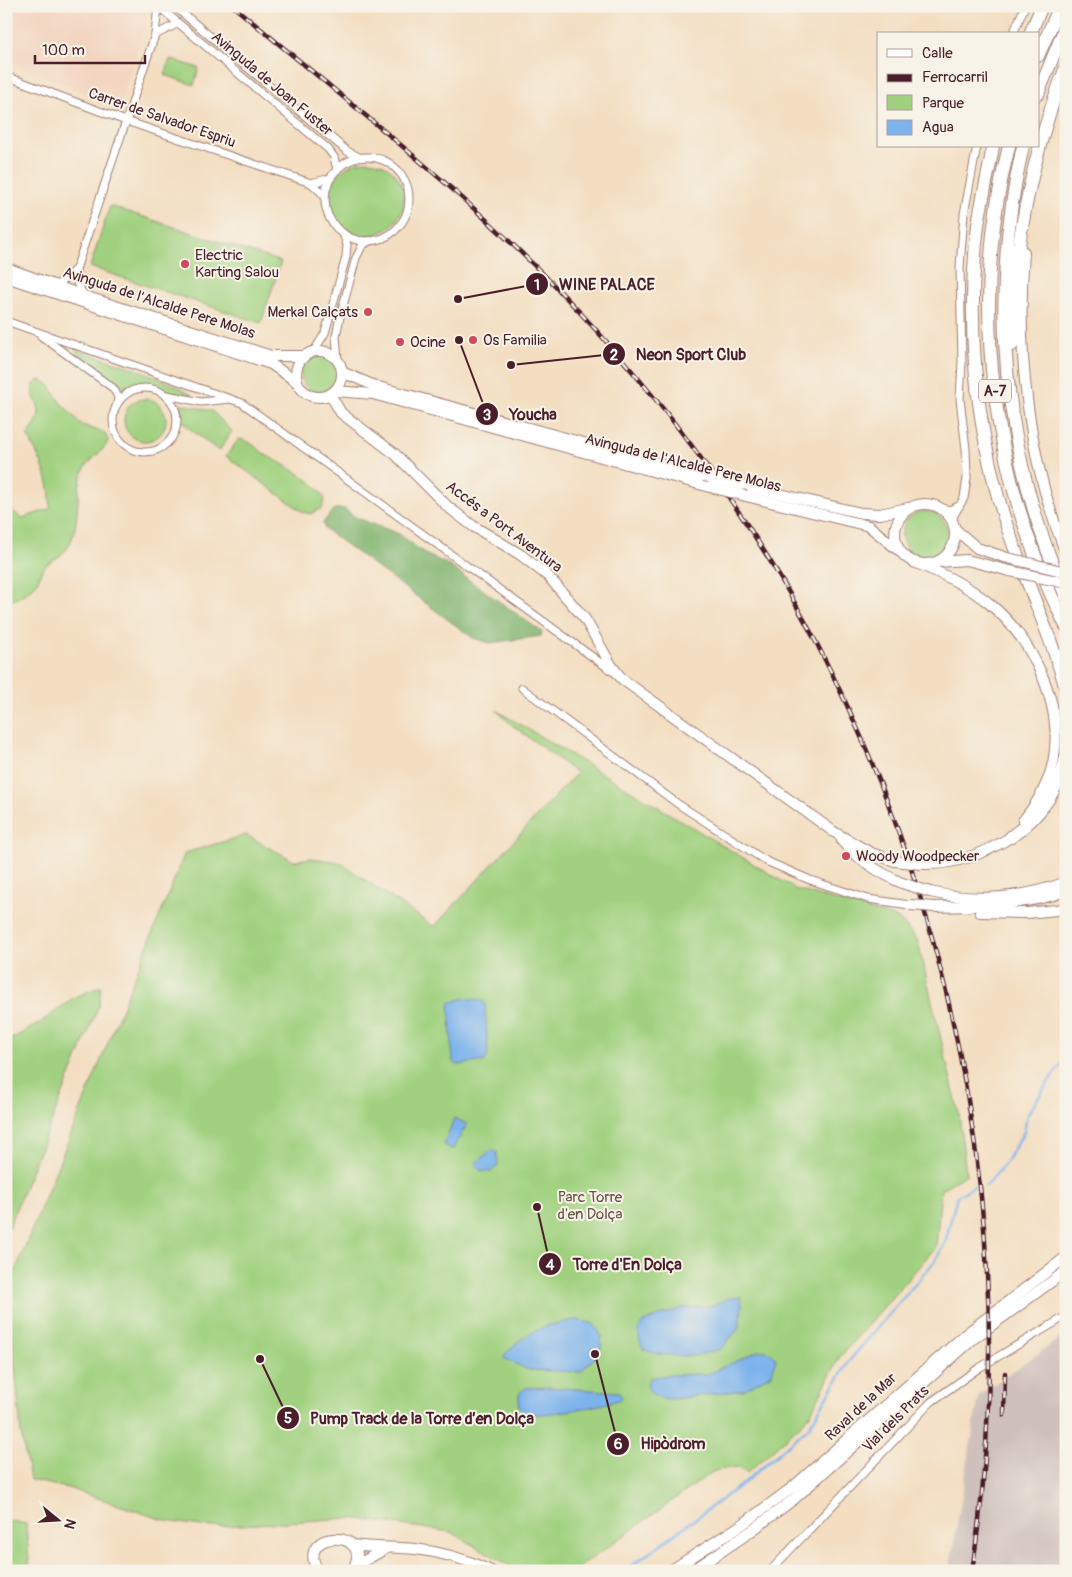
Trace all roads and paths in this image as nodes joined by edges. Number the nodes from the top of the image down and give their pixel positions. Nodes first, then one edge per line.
1 (158, 6) edge
2 (174, 6) edge
3 (1025, 6) edge
4 (1042, 6) edge
5 (1060, 6) edge
6 (177, 24) junction
7 (1066, 25) edge
8 (1014, 32) edge
9 (1031, 32) edge
10 (155, 35) junction
11 (1040, 51) edge
12 (1066, 67) edge
13 (6, 76) edge
14 (1040, 89) edge
15 (126, 121) junction
16 (1040, 147) edge
17 (977, 148) edge
18 (993, 148) edge
19 (1009, 148) edge
20 (1023, 148) edge
21 (1040, 148) edge
22 (359, 157) junction
23 (337, 170) junction
24 (988, 174) junction
25 (331, 178) junction
26 (311, 183) junction
27 (325, 196) junction
28 (1026, 216) junction
29 (343, 233) junction
30 (369, 241) junction
31 (6, 268) edge
32 (76, 269) junction
33 (6, 277) edge
34 (56, 286) junction
35 (84, 296) junction
36 (989, 303) junction
37 (6, 321) edge
38 (35, 332) junction
39 (314, 351) junction
40 (304, 356) junction
41 (338, 360) junction
42 (342, 372) junction
43 (297, 382) junction
44 (160, 392) junction
45 (333, 393) junction
46 (233, 399) junction
47 (117, 405) junction
48 (1014, 435) junction
49 (960, 506) junction
50 (911, 507) junction
51 (941, 508) junction
52 (954, 526) junction
53 (900, 551) junction
54 (1066, 553) edge
55 (914, 562) junction
56 (934, 563) junction
57 (1066, 572) edge
58 (1066, 583) edge
59 (1066, 596) edge
60 (1066, 626) edge
61 (622, 679) junction
62 (522, 688) dead end
63 (1066, 690) edge
64 (1066, 758) edge
65 (834, 832) junction
66 (1011, 837) junction
67 (1064, 886) edge
68 (910, 905) joint
69 (935, 907) junction
70 (1066, 909) edge
71 (1066, 1257) edge
72 (1066, 1272) edge
73 (1066, 1316) edge
74 (352, 1545) junction
75 (385, 1549) junction
76 (354, 1568) edge
77 (318, 1571) edge
78 (491, 1571) edge
79 (670, 1571) edge
80 (692, 1571) edge
81 (770, 1571) edge

1 - 6 street, Avinguda de Joan Fuster
1 - 10 street
2 - 22 street, Avinguda de Joan Fuster
3 - 8 street
4 - 9 highway
5 - 11 highway
6 - 10 street
6 - 23 street, Avinguda de Joan Fuster
7 - 14 highway
10 - 15 street
12 - 16 highway
13 - 15 street, Carrer de Salvador Espriu
15 - 26 street, Carrer de Salvador Espriu
15 - 32 street
17 - 49 street
18 - 24 highway
19 - 36 highway, A-7
20 - 48 highway, A-7
21 - 28 highway
22 - 23 street
22 - 30 street
23 - 25 street
24 - 36 highway
24 - 63 highway
25 - 26 street
25 - 27 street
26 - 27 street, Carrer de Salvador Espriu
27 - 29 street
28 - 48 highway
28 - 54 street
29 - 30 street
29 - 39 street
30 - 41 street
31 - 34 street, Avinguda de l'Alcalde Pere Molas
32 - 34 street
32 - 35 street
33 - 43 street, Avinguda de l'Alcalde Pere Molas
34 - 35 street, Avinguda de l'Alcalde Pere Molas
35 - 40 street, Avinguda de l'Alcalde Pere Molas
36 - 60 highway, A-7
37 - 38 street
38 - 46 street, Accés a Port Aventura
38 - 47 street
39 - 40 street
39 - 41 street
40 - 43 street
41 - 42 street
42 - 45 street
42 - 50 street, Avinguda de l'Alcalde Pere Molas, bridge
43 - 45 street
44 - 46 street
44 - 47 street
44 - 47 street
45 - 53 street, Avinguda de l'Alcalde Pere Molas, bridge
45 - 61 street, Accés a Port Aventura
46 - 61 street, Accés a Port Aventura
48 - 59 highway, A-7
49 - 51 street
49 - 52 street
50 - 51 street
50 - 53 street
51 - 52 street
52 - 56 street
52 - 57 street, bridge
53 - 55 street
55 - 56 street
55 - 66 street
56 - 58 street, bridge
61 - 65 street, Accés a Port Aventura
62 - 68 street
64 - 66 highway
65 - 66 street, Accés a Port Aventura, bridge
65 - 67 street, bridge
67 - 69 street
68 - 69 street, bridge
69 - 70 street
71 - 79 street, Raval de la Mar
72 - 80 street, Raval de la Mar
73 - 81 street, Vial dels Prats
74 - 75 street
74 - 76 street
74 - 77 street
75 - 76 street
75 - 78 street

